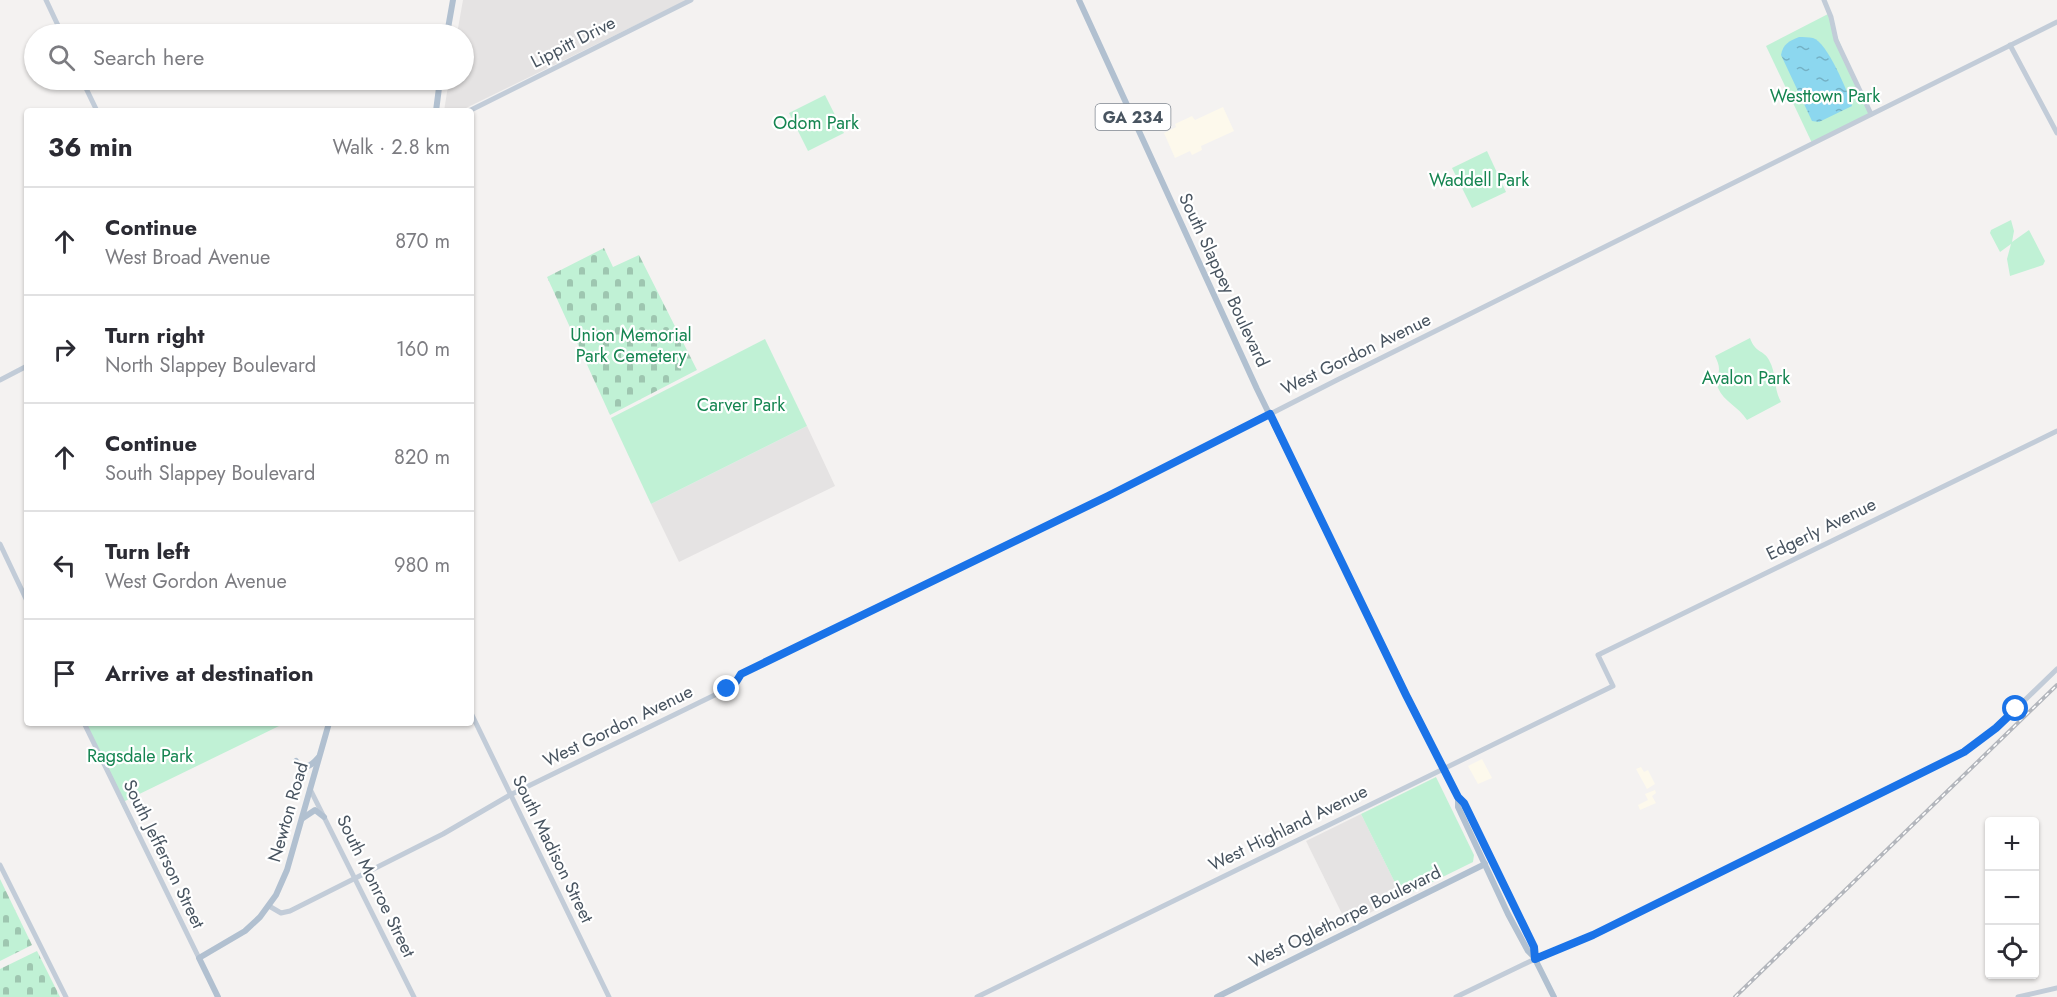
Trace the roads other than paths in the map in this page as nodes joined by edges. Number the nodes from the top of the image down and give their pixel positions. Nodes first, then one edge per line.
1 (46, 0) edge
2 (453, 0) edge
3 (691, 0) edge
4 (1079, 0) edge
5 (1824, 0) edge
6 (2057, 22) edge
7 (57, 24) edge
8 (449, 24) edge
9 (2010, 45) junction
10 (87, 90) edge
11 (439, 90) edge
12 (96, 108) edge
13 (436, 108) edge
14 (474, 108) edge
15 (1871, 114) junction
16 (2057, 133) edge
17 (24, 368) edge
18 (0, 380) edge
19 (1270, 414) junction
20 (2057, 431) edge
21 (0, 544) edge
22 (24, 596) edge
23 (2057, 669) edge
24 (1613, 686) joint
25 (474, 719) edge
26 (85, 726) edge
27 (328, 726) edge
28 (320, 755) junction
29 (296, 760) dead end
30 (1443, 768) junction
31 (310, 789) junction
32 (510, 795) junction
33 (1458, 797) junction
34 (324, 817) junction
35 (302, 818) junction
36 (1487, 848) junction
37 (1485, 864) junction
38 (0, 865) edge
39 (1499, 872) junction
40 (355, 878) junction
41 (268, 906) junction
42 (199, 958) junction
43 (1535, 959) junction
44 (2057, 988) edge
45 (66, 997) edge
46 (218, 997) edge
47 (414, 997) edge
48 (609, 997) edge
49 (977, 997) edge
50 (1217, 997) edge
51 (1456, 997) edge
52 (1554, 997) edge
53 (2018, 997) edge

1 - 7 street
2 - 8 main road
3 - 14 street, Lippitt Drive
4 - 19 main road, South Slappey Boulevard / GA 234
5 - 15 street
6 - 9 street, West Gordon Avenue
9 - 15 street, West Gordon Avenue
9 - 16 street
10 - 12 street
11 - 13 main road
15 - 19 street, West Gordon Avenue
17 - 18 street
19 - 30 main road, South Slappey Boulevard / GA 234
19 - 32 street, West Gordon Avenue
20 - 24 street, Edgerly Avenue
21 - 22 street
23 - 43 street
24 - 30 street, West Highland Avenue
25 - 32 street, South Madison Street
26 - 42 street, South Jefferson Street
27 - 28 main road, Newton Road
28 - 29 main road
28 - 31 main road, Newton Road
30 - 33 main road, South Slappey Boulevard / GA 234
30 - 49 street, West Highland Avenue
31 - 34 street, South Monroe Street
31 - 35 main road, Newton Road
32 - 40 street, West Gordon Avenue
32 - 48 street, South Madison Street
33 - 36 main road, South Slappey Boulevard / GA 234
33 - 37 main road, South Slappey Boulevard / GA 234
34 - 35 main road
34 - 40 street, South Monroe Street
35 - 41 main road, Newton Road
36 - 37 main road
36 - 39 main road, South Slappey Boulevard / GA 234
37 - 39 main road
37 - 43 main road, South Slappey Boulevard
37 - 50 main road, West Oglethorpe Boulevard
38 - 45 street
39 - 43 main road, South Slappey Boulevard
40 - 41 street, West Gordon Avenue
40 - 47 street, South Monroe Street
41 - 42 main road
42 - 46 main road, South Jefferson Street
43 - 51 street
43 - 52 main road
44 - 53 street

